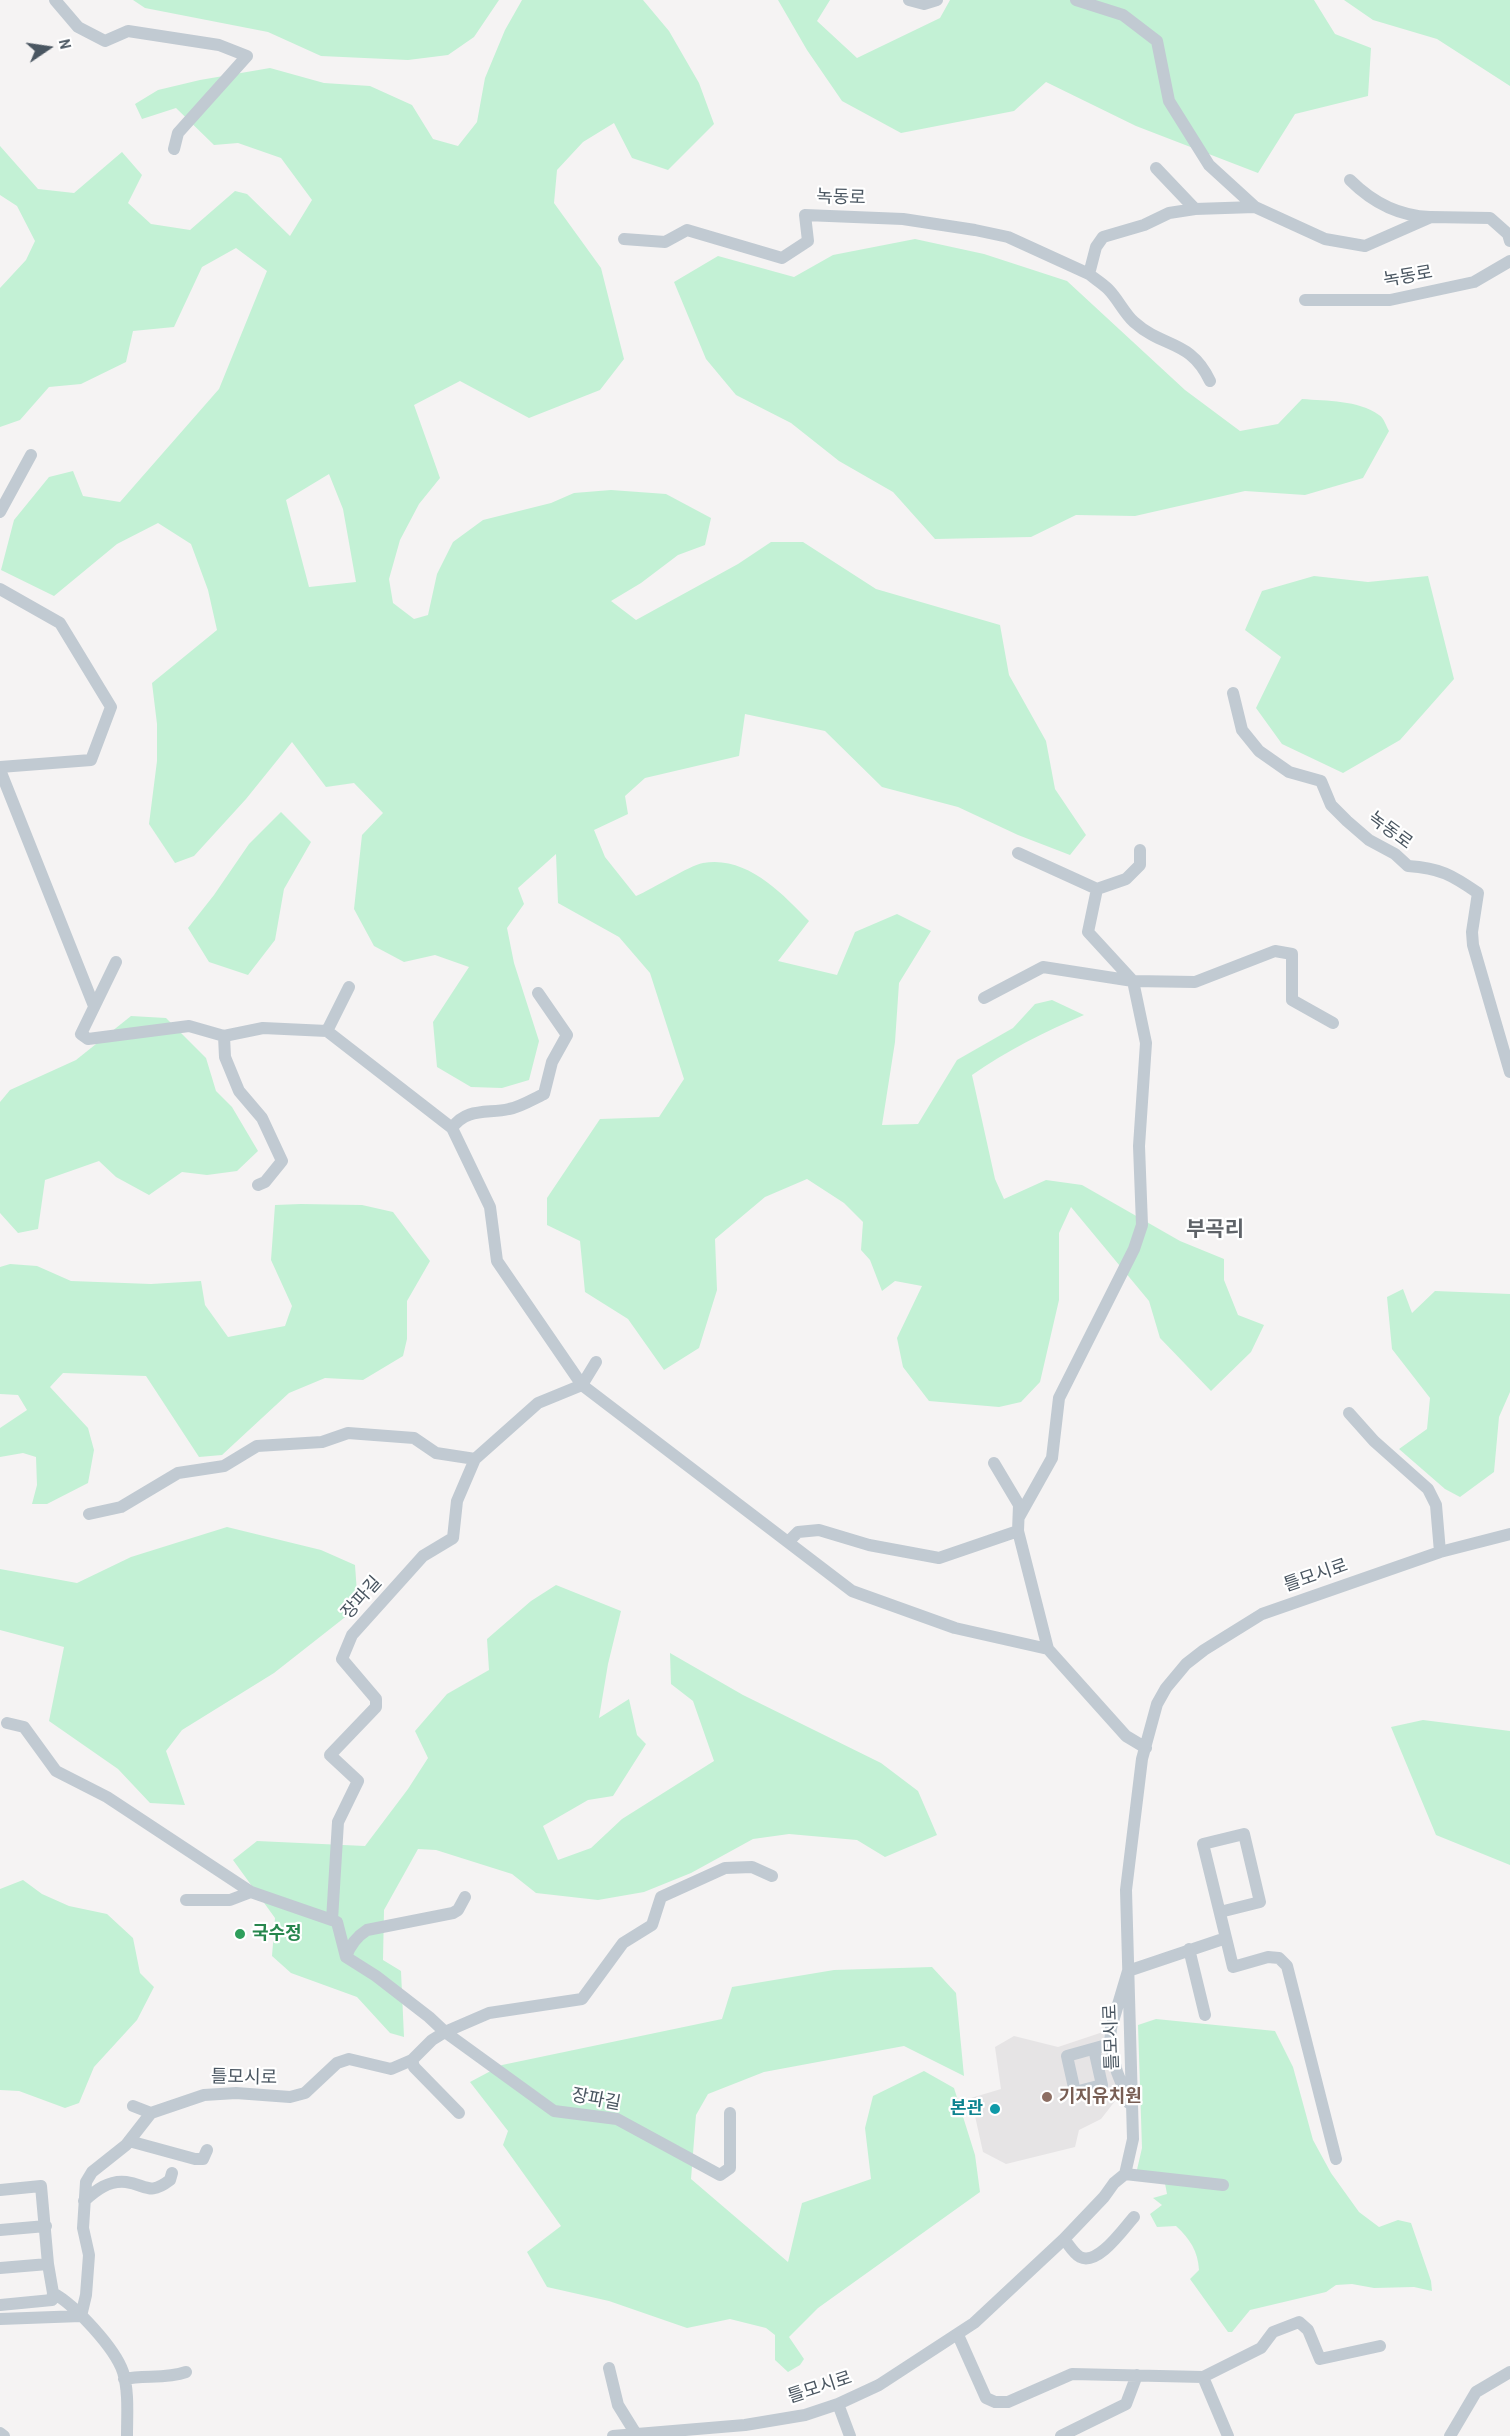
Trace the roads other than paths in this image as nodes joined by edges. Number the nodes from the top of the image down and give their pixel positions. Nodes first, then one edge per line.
1 (55, 0) edge
2 (909, 0) edge
3 (937, 0) edge
4 (1076, 0) edge
5 (174, 149) dead end
6 (1156, 168) dead end
7 (1350, 180) dead end
8 (1255, 207) junction
9 (1195, 209) junction
10 (1431, 217) junction
11 (624, 239) dead end
12 (1510, 241) edge
13 (1510, 261) edge
14 (1089, 274) junction
15 (1305, 300) dead end
16 (1210, 381) dead end
17 (31, 455) dead end
18 (0, 512) edge
19 (0, 589) edge
20 (1233, 693) dead end
21 (0, 768) edge
22 (1140, 850) dead end
23 (1018, 853) dead end
24 (1097, 889) junction
25 (116, 962) dead end
26 (1133, 981) junction
27 (349, 987) dead end
28 (538, 993) dead end
29 (984, 998) dead end
30 (94, 1006) junction
31 (1333, 1023) dead end
32 (327, 1031) junction
33 (224, 1036) junction
34 (1510, 1072) edge
35 (452, 1128) junction
36 (258, 1185) dead end
37 (596, 1362) dead end
38 (582, 1385) junction
39 (1349, 1413) dead end
40 (475, 1459) junction
41 (994, 1463) dead end
42 (89, 1514) dead end
43 (1019, 1517) junction
44 (1018, 1531) junction
45 (1510, 1534) edge
46 (788, 1542) junction
47 (1440, 1552) junction
48 (1048, 1649) junction
49 (7, 1723) dead end
50 (1146, 1748) junction
51 (772, 1876) dead end
52 (250, 1892) junction
53 (465, 1897) dead end
54 (186, 1900) dead end
55 (1220, 1912) junction
56 (332, 1920) junction
57 (1226, 1938) junction
58 (1189, 1949) junction
59 (346, 1957) junction
60 (1128, 1971) junction
61 (1206, 2015) dead end
62 (445, 2032) junction
63 (1110, 2044) junction
64 (1094, 2049) dead end
65 (412, 2060) junction
66 (133, 2106) dead end
67 (152, 2113) junction
68 (459, 2113) dead end
69 (730, 2113) dead end
70 (1133, 2115) junction
71 (129, 2141) junction
72 (207, 2150) dead end
73 (1336, 2159) dead end
74 (172, 2173) dead end
75 (1125, 2174) junction
76 (1223, 2185) dead end
77 (0, 2190) edge
78 (84, 2201) junction
79 (1134, 2217) dead end
80 (46, 2226) junction
81 (0, 2230) edge
82 (1064, 2239) junction
83 (48, 2264) junction
84 (0, 2268) edge
85 (53, 2293) junction
86 (0, 2305) edge
87 (81, 2316) junction
88 (0, 2319) edge
89 (958, 2335) junction
90 (1380, 2346) dead end
91 (609, 2368) dead end
92 (186, 2372) dead end
93 (1510, 2372) edge
94 (1137, 2375) junction
95 (1203, 2377) junction
96 (124, 2379) junction
97 (838, 2404) junction
98 (0, 2433) edge
99 (636, 2434) junction
100 (653, 2434) edge
101 (4, 2436) edge
102 (127, 2436) edge
103 (613, 2436) edge
104 (850, 2436) edge
105 (1061, 2436) edge
106 (1228, 2436) edge
107 (1450, 2436) edge

1 - 5 street
2 - 3 street
4 - 8 street
6 - 9 street
7 - 10 street
8 - 9 street
8 - 10 street
9 - 14 street
10 - 12 street
11 - 14 street, 녹동로
13 - 15 street, 녹동로
14 - 16 street, 녹동로
17 - 18 street
19 - 21 street
20 - 34 street, 녹동로
21 - 30 street
22 - 24 street
23 - 24 street
24 - 26 street
25 - 30 street
26 - 29 street
26 - 31 street
26 - 43 street
27 - 32 street
28 - 35 street
30 - 33 street
32 - 33 street
32 - 35 street
33 - 36 street
35 - 38 street
37 - 38 street
38 - 40 street
38 - 46 street
39 - 47 street
40 - 42 street
40 - 56 street, 장파길
41 - 43 street
43 - 44 street
44 - 46 street
44 - 48 street
45 - 47 street, 틀모시로
46 - 48 street
47 - 50 street, 틀모시로
48 - 50 street
49 - 52 street
50 - 60 street, 틀모시로
51 - 62 street
52 - 54 street
52 - 56 street
53 - 59 street
55 - 55 street
55 - 57 street
56 - 59 street, 장파길
57 - 58 street
57 - 73 street
58 - 60 street
58 - 61 street
59 - 62 street, 장파길
60 - 63 street
60 - 70 street, 틀모시로
62 - 65 street
62 - 69 street, 장파길
63 - 64 street
63 - 70 street
65 - 67 street, 틀모시로
65 - 68 street
66 - 67 street
67 - 71 street
70 - 75 street, 틀모시로
71 - 72 street
71 - 78 street
74 - 78 street
75 - 76 street
75 - 82 street, 틀모시로
77 - 80 street
78 - 87 street
79 - 82 street
80 - 81 street
80 - 83 street
82 - 89 street, 틀모시로
83 - 84 street
83 - 85 street
85 - 86 street
85 - 87 street
87 - 88 street
87 - 96 street
89 - 94 street
89 - 97 street, 틀모시로
90 - 95 street
91 - 99 street
92 - 96 street
93 - 107 street
94 - 95 street
94 - 105 street
95 - 106 street
96 - 102 street
97 - 100 street, 틀모시로
97 - 104 street
98 - 101 street
99 - 100 street, 틀모시로
99 - 103 street, 틀모시로

